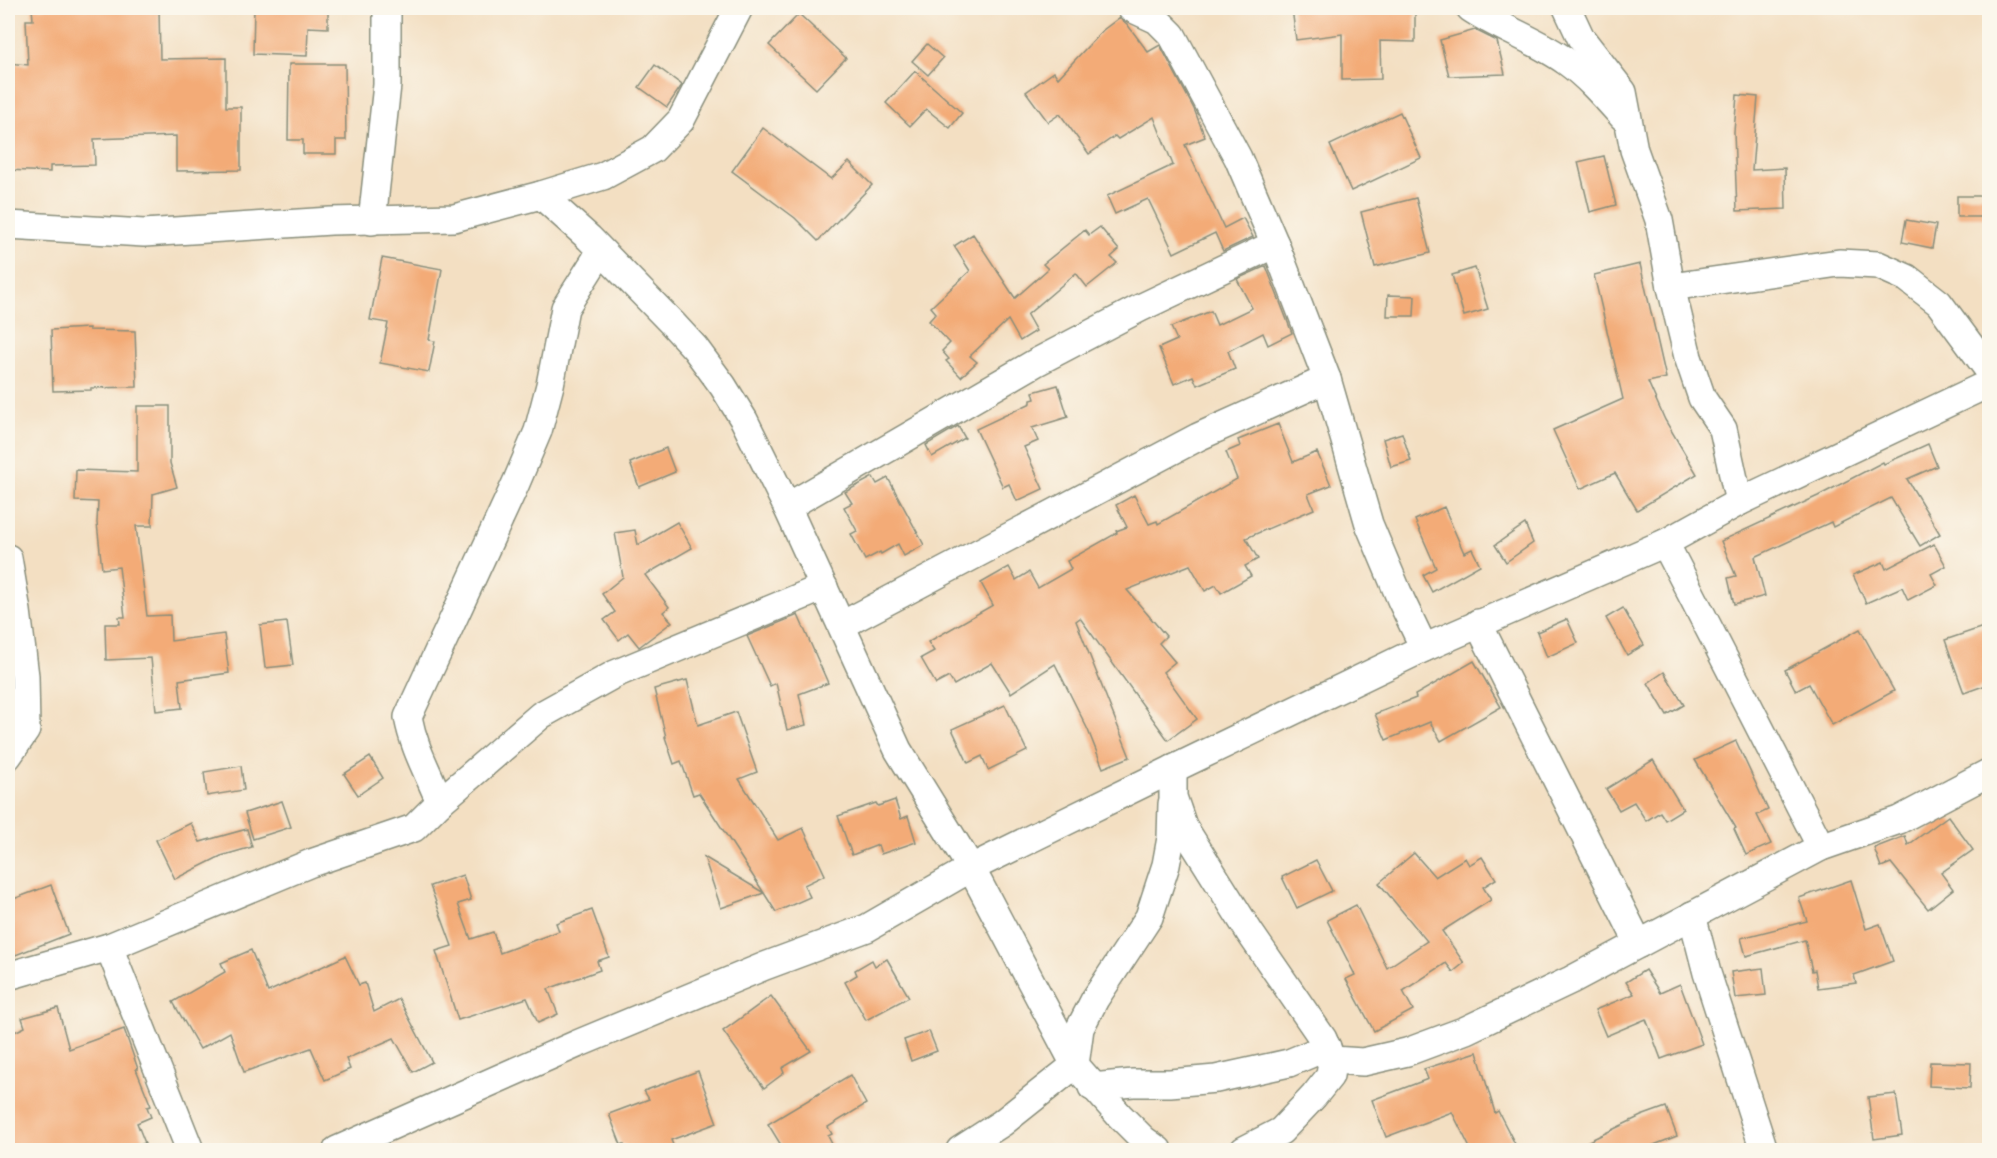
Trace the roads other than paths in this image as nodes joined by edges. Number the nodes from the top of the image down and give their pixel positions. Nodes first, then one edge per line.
1 (387, 8) edge
2 (739, 8) edge
3 (1131, 8) edge
4 (1470, 8) edge
5 (1567, 8) edge
6 (1630, 125) junction
7 (541, 195) junction
8 (372, 221) junction
9 (8, 225) edge
10 (1275, 244) junction
11 (601, 251) junction
12 (1671, 287) junction
13 (1989, 372) edge
14 (1327, 378) junction
15 (1989, 383) edge
16 (1740, 501) junction
17 (787, 507) junction
18 (1665, 543) junction
19 (8, 558) edge
20 (824, 587) junction
21 (1478, 623) junction
22 (842, 625) junction
23 (1424, 648) junction
24 (8, 756) edge
25 (1173, 769) junction
26 (1989, 772) edge
27 (1173, 797) junction
28 (440, 802) junction
29 (1821, 847) junction
30 (971, 868) junction
31 (1692, 915) junction
32 (1639, 944) junction
33 (109, 947) junction
34 (8, 976) edge
35 (1329, 1054) junction
36 (1075, 1065) junction
37 (1092, 1087) junction
38 (190, 1150) edge
39 (337, 1150) edge
40 (960, 1150) edge
41 (1158, 1150) edge
42 (1244, 1150) edge
43 (1764, 1150) edge

1 - 8 street
2 - 7 street
3 - 10 street
4 - 6 street
5 - 6 street
6 - 12 street
7 - 8 street
7 - 11 street
8 - 9 street
10 - 14 street
10 - 17 street
11 - 17 street
11 - 28 street
12 - 13 street
12 - 16 street
14 - 22 street
14 - 23 street
15 - 16 street
16 - 18 street
17 - 20 street
18 - 21 street
18 - 29 street
19 - 24 street
20 - 22 street
20 - 28 street
21 - 23 street
21 - 32 street
22 - 30 street
23 - 25 street
25 - 27 street
25 - 30 street
26 - 29 street
27 - 35 street
27 - 36 street
28 - 33 street
29 - 31 street
30 - 36 street
30 - 39 street
31 - 32 street
31 - 43 street
32 - 35 street
33 - 34 street
33 - 38 street
35 - 37 street
35 - 42 street
36 - 37 street
36 - 40 street
37 - 41 street

